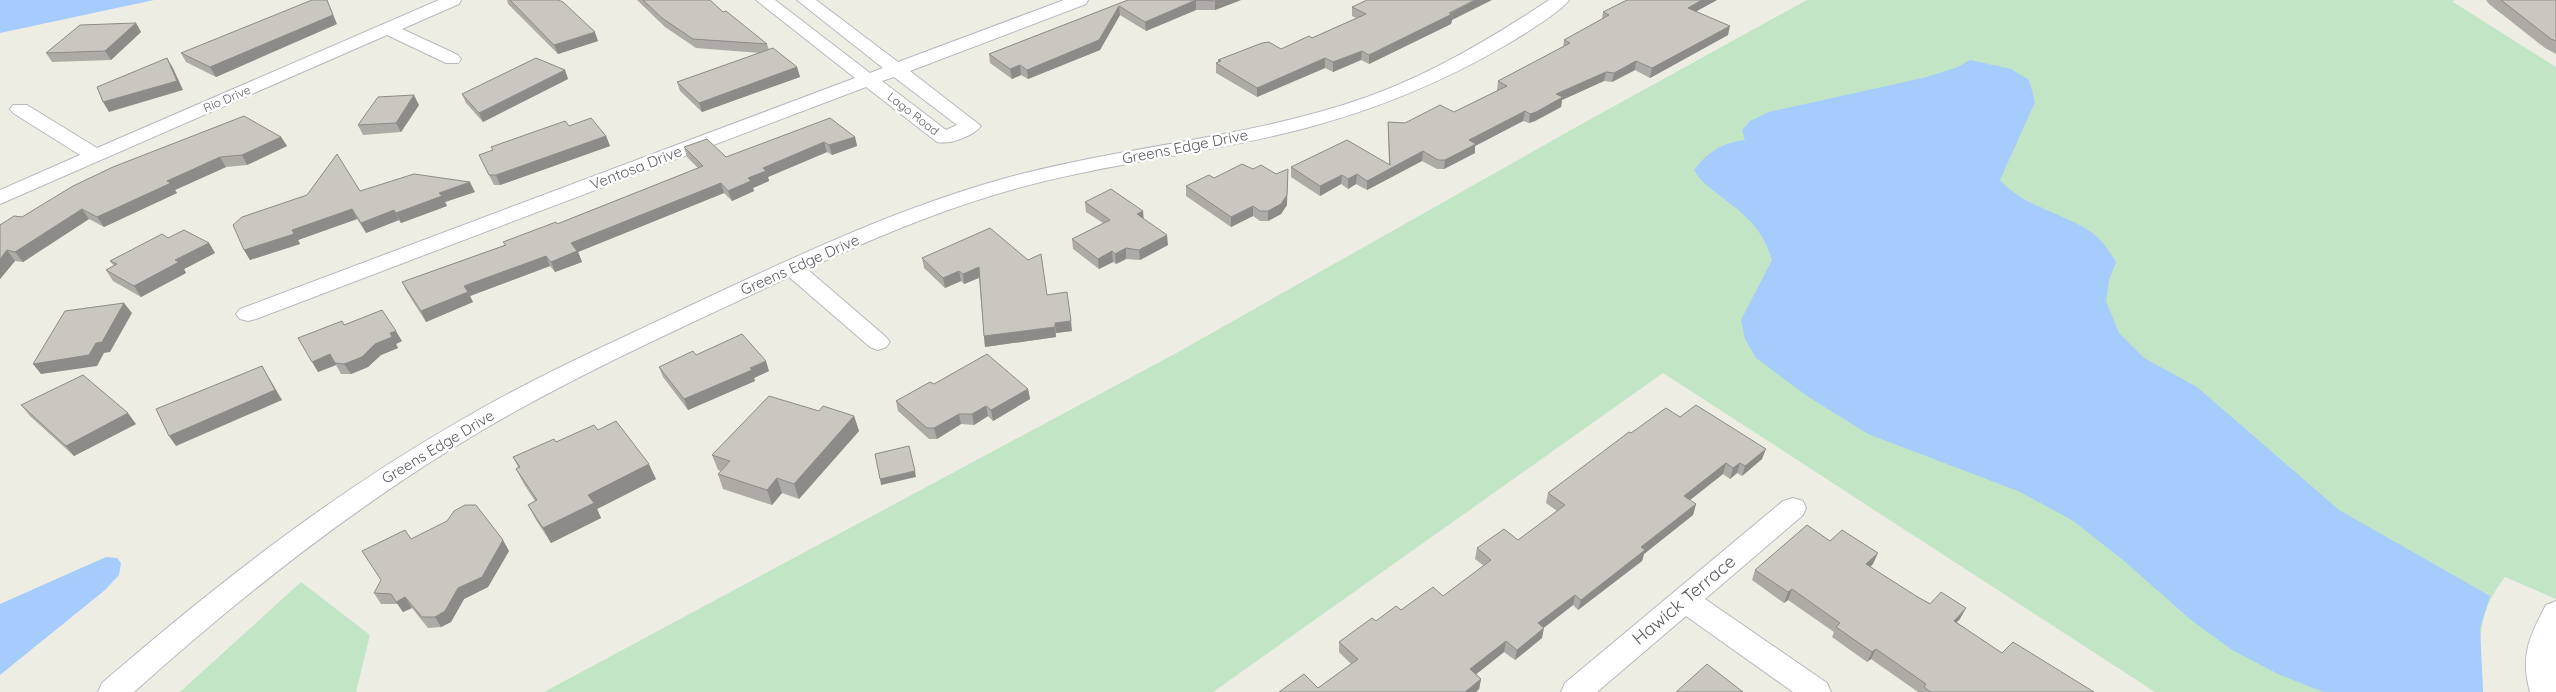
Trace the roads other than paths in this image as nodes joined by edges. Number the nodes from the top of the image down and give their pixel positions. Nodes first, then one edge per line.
1 (453, 0) edge
2 (764, 0) edge
3 (805, 0) edge
4 (1080, 0) edge
5 (1560, 0) edge
6 (388, 29) junction
7 (452, 59) dead end
8 (898, 69) junction
9 (870, 80) junction
10 (20, 109) dead end
11 (95, 156) junction
12 (0, 198) edge
13 (792, 268) junction
14 (248, 314) dead end
15 (878, 342) dead end
16 (1793, 508) dead end
17 (1684, 599) junction
18 (2556, 613) edge
19 (113, 692) edge
20 (1576, 692) edge
21 (1816, 692) edge
22 (2545, 692) edge

1 - 6 street, Rio Drive
2 - 9 street, Lago Road
3 - 8 street, Lago Road
4 - 8 street, Ventosa Drive
5 - 13 street, Greens Edge Drive
6 - 7 street
6 - 11 street, Rio Drive
8 - 9 street, Ventosa Drive
8 - 9 street, Lago Road
9 - 14 street, Ventosa Drive
10 - 11 street
11 - 12 street, Rio Drive
13 - 15 street
13 - 19 street, Greens Edge Drive
16 - 17 street, Hawick Terrace
17 - 20 street, Hawick Terrace
17 - 21 street
18 - 22 street

